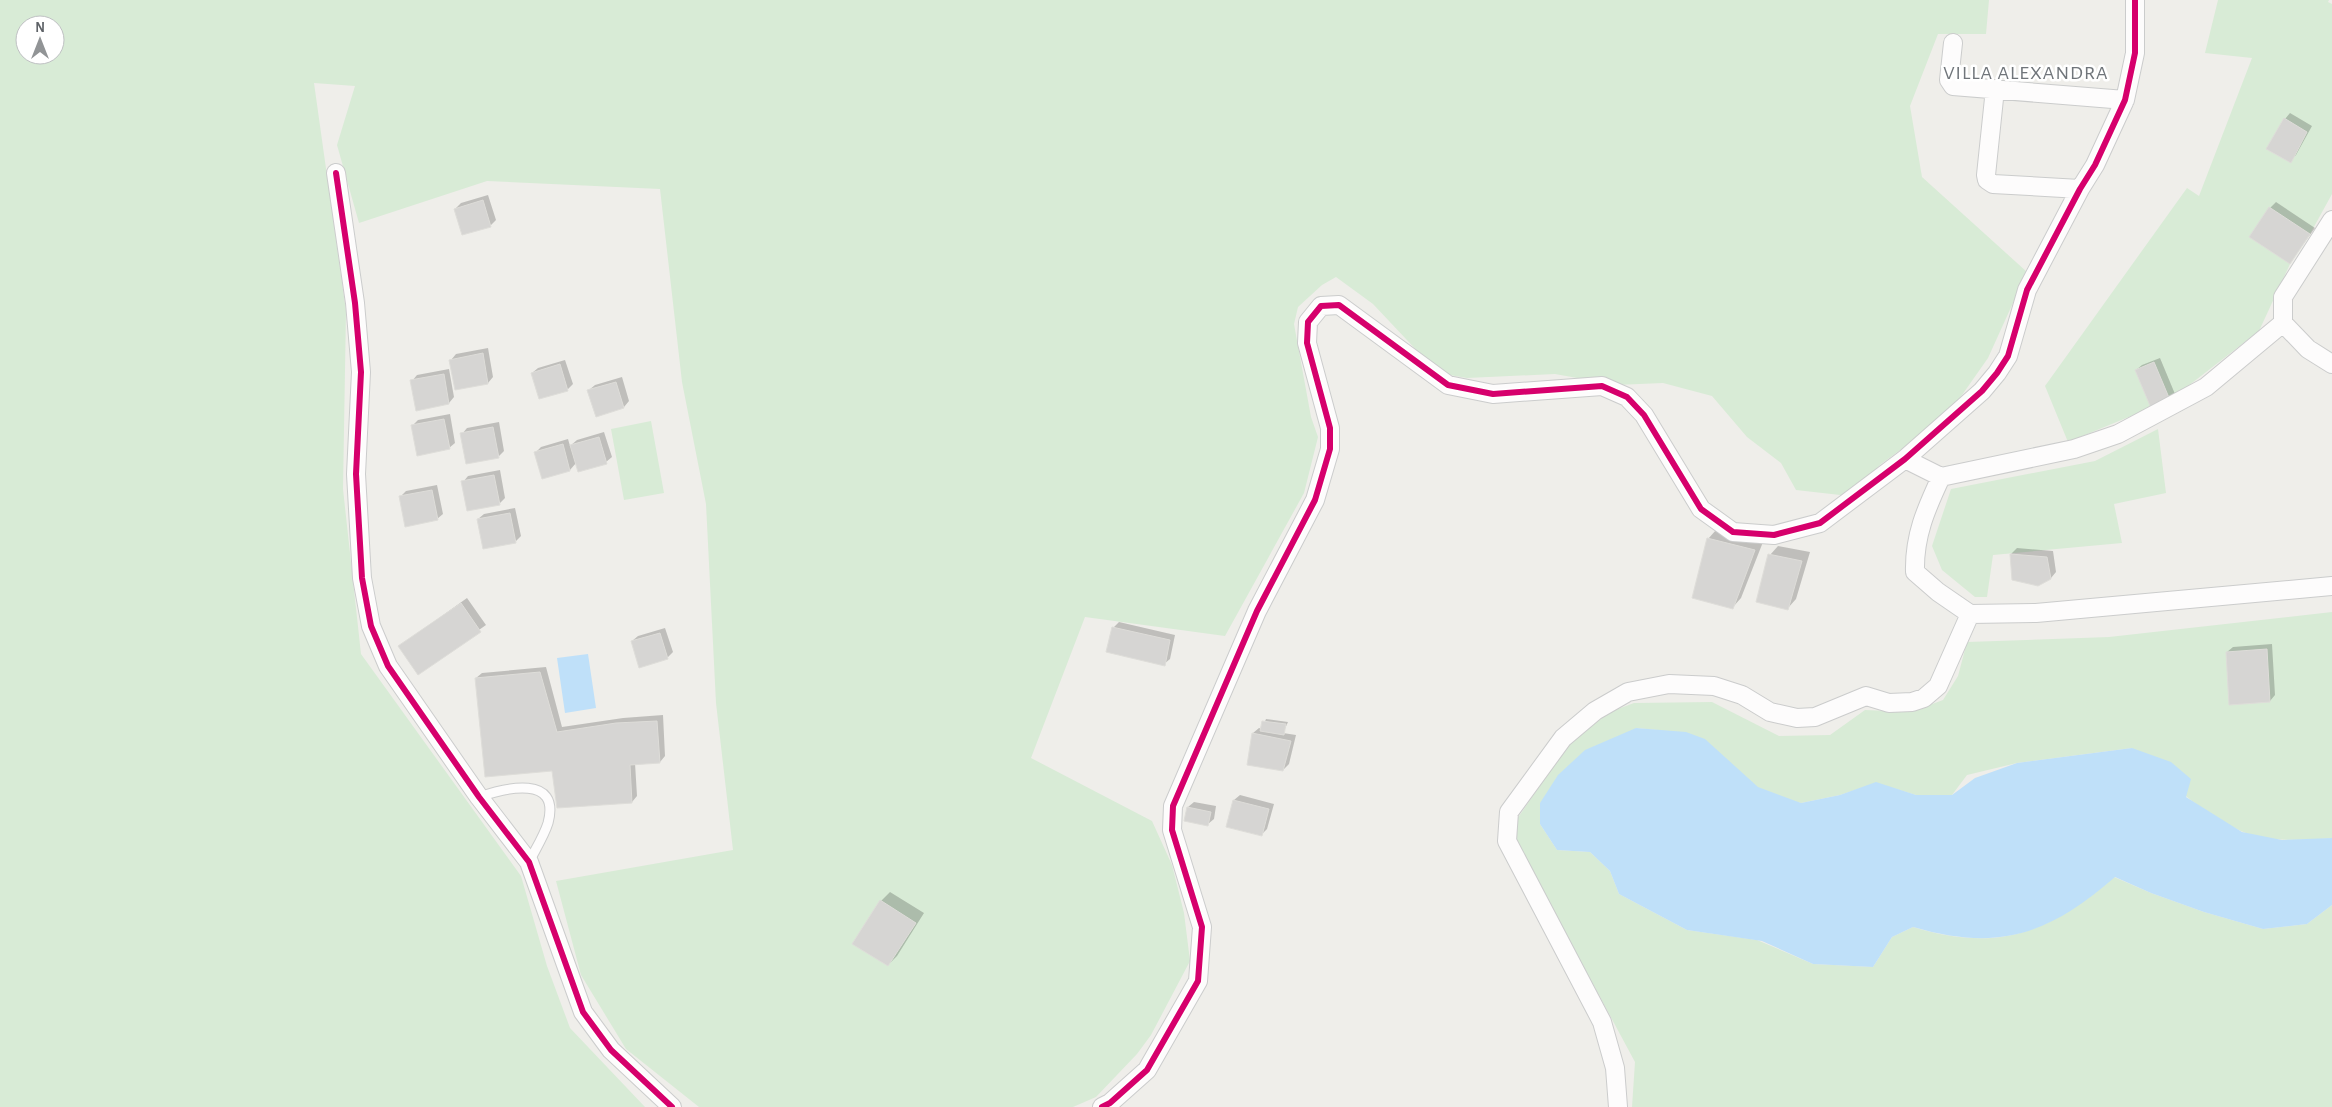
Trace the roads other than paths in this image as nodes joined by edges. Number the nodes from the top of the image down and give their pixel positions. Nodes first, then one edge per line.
1 (2134, 0) edge
2 (1954, 42) dead end
3 (1995, 89) junction
4 (2125, 100) junction
5 (336, 173) dead end
6 (2080, 189) junction
7 (2332, 220) edge
8 (2283, 324) junction
9 (2332, 364) edge
10 (1905, 459) junction
11 (1941, 477) junction
12 (2332, 586) edge
13 (1970, 614) junction
14 (479, 796) junction
15 (529, 862) junction
16 (672, 1107) edge
17 (1102, 1107) edge
18 (1618, 1107) edge

1 - 4 street
2 - 3 street
3 - 4 street
3 - 6 street
4 - 6 street
5 - 14 street
6 - 10 street
7 - 8 street
8 - 9 street
8 - 11 street
10 - 11 street
10 - 17 street
11 - 13 street
12 - 13 street
13 - 18 street
14 - 15 street
14 - 15 lane
15 - 16 street

